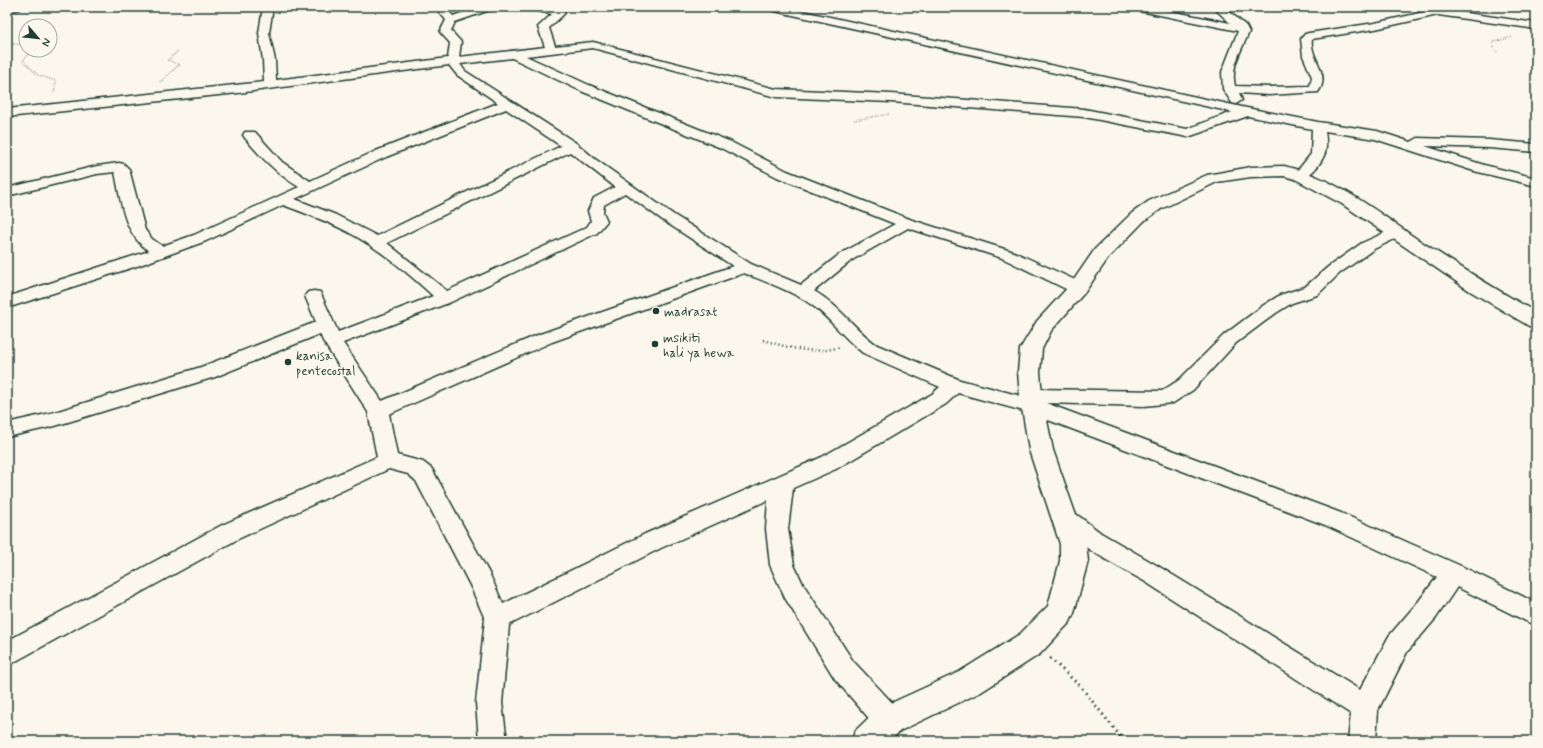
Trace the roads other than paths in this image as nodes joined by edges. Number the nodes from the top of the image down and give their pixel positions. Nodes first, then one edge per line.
1 (16, 7) edge
2 (268, 7) edge
3 (440, 7) edge
4 (489, 7) edge
5 (533, 7) edge
6 (770, 7) edge
7 (816, 7) edge
8 (1135, 7) edge
9 (1218, 7) edge
10 (1453, 7) edge
11 (7, 9) edge
12 (1443, 12) junction
13 (802, 15) junction
14 (452, 20) junction
15 (1536, 26) edge
16 (1242, 28) junction
17 (551, 50) junction
18 (512, 53) junction
19 (452, 60) junction
20 (270, 85) junction
21 (1229, 89) junction
22 (507, 104) junction
23 (1245, 112) junction
24 (7, 113) edge
25 (1318, 126) junction
26 (250, 135) dead end
27 (1401, 141) junction
28 (571, 146) junction
29 (1536, 148) edge
30 (1301, 175) junction
31 (1536, 182) edge
32 (310, 187) junction
33 (625, 188) junction
34 (7, 192) edge
35 (283, 200) junction
36 (907, 223) junction
37 (1398, 232) junction
38 (376, 242) junction
39 (160, 252) junction
40 (746, 267) junction
41 (1078, 288) junction
42 (803, 292) junction
43 (314, 296) dead end
44 (445, 298) junction
45 (7, 303) edge
46 (1536, 321) edge
47 (328, 333) junction
48 (954, 385) junction
49 (1032, 401) junction
50 (378, 411) junction
51 (7, 430) edge
52 (388, 461) junction
53 (783, 483) junction
54 (1064, 517) junction
55 (1453, 573) junction
56 (1536, 615) edge
57 (496, 619) junction
58 (7, 654) edge
59 (1365, 708) junction
60 (889, 720) junction
61 (493, 741) edge
62 (867, 741) edge
63 (1362, 741) edge

1 - 11 street
2 - 20 street
3 - 14 street
4 - 14 street
5 - 17 street
6 - 13 street
7 - 13 street
8 - 16 street
9 - 16 street
10 - 12 street
12 - 15 street
12 - 21 street
13 - 23 street
14 - 19 street
16 - 21 street
17 - 18 street
17 - 23 street
18 - 19 street
18 - 36 street
19 - 20 street
19 - 22 street
20 - 24 street
21 - 23 street
22 - 28 street
22 - 32 street
23 - 25 street
25 - 27 street
25 - 30 street
26 - 32 street
27 - 29 street
27 - 31 street
28 - 33 street
28 - 38 street
30 - 37 street
30 - 41 street
32 - 35 street
33 - 40 street
33 - 44 street
34 - 39 street
35 - 38 street
35 - 39 street
36 - 41 street
36 - 42 street
37 - 46 street
37 - 49 street
38 - 44 street
39 - 45 street
40 - 42 street
40 - 50 street
41 - 49 street
42 - 48 street
43 - 47 street
44 - 47 street
47 - 50 street
47 - 51 street
48 - 49 street
48 - 53 street
49 - 54 street
49 - 55 street
50 - 52 street
52 - 57 street
52 - 58 street
53 - 57 street
53 - 60 street
54 - 59 street
54 - 60 street
55 - 56 street
55 - 59 street
57 - 61 street
59 - 63 street
60 - 62 street

